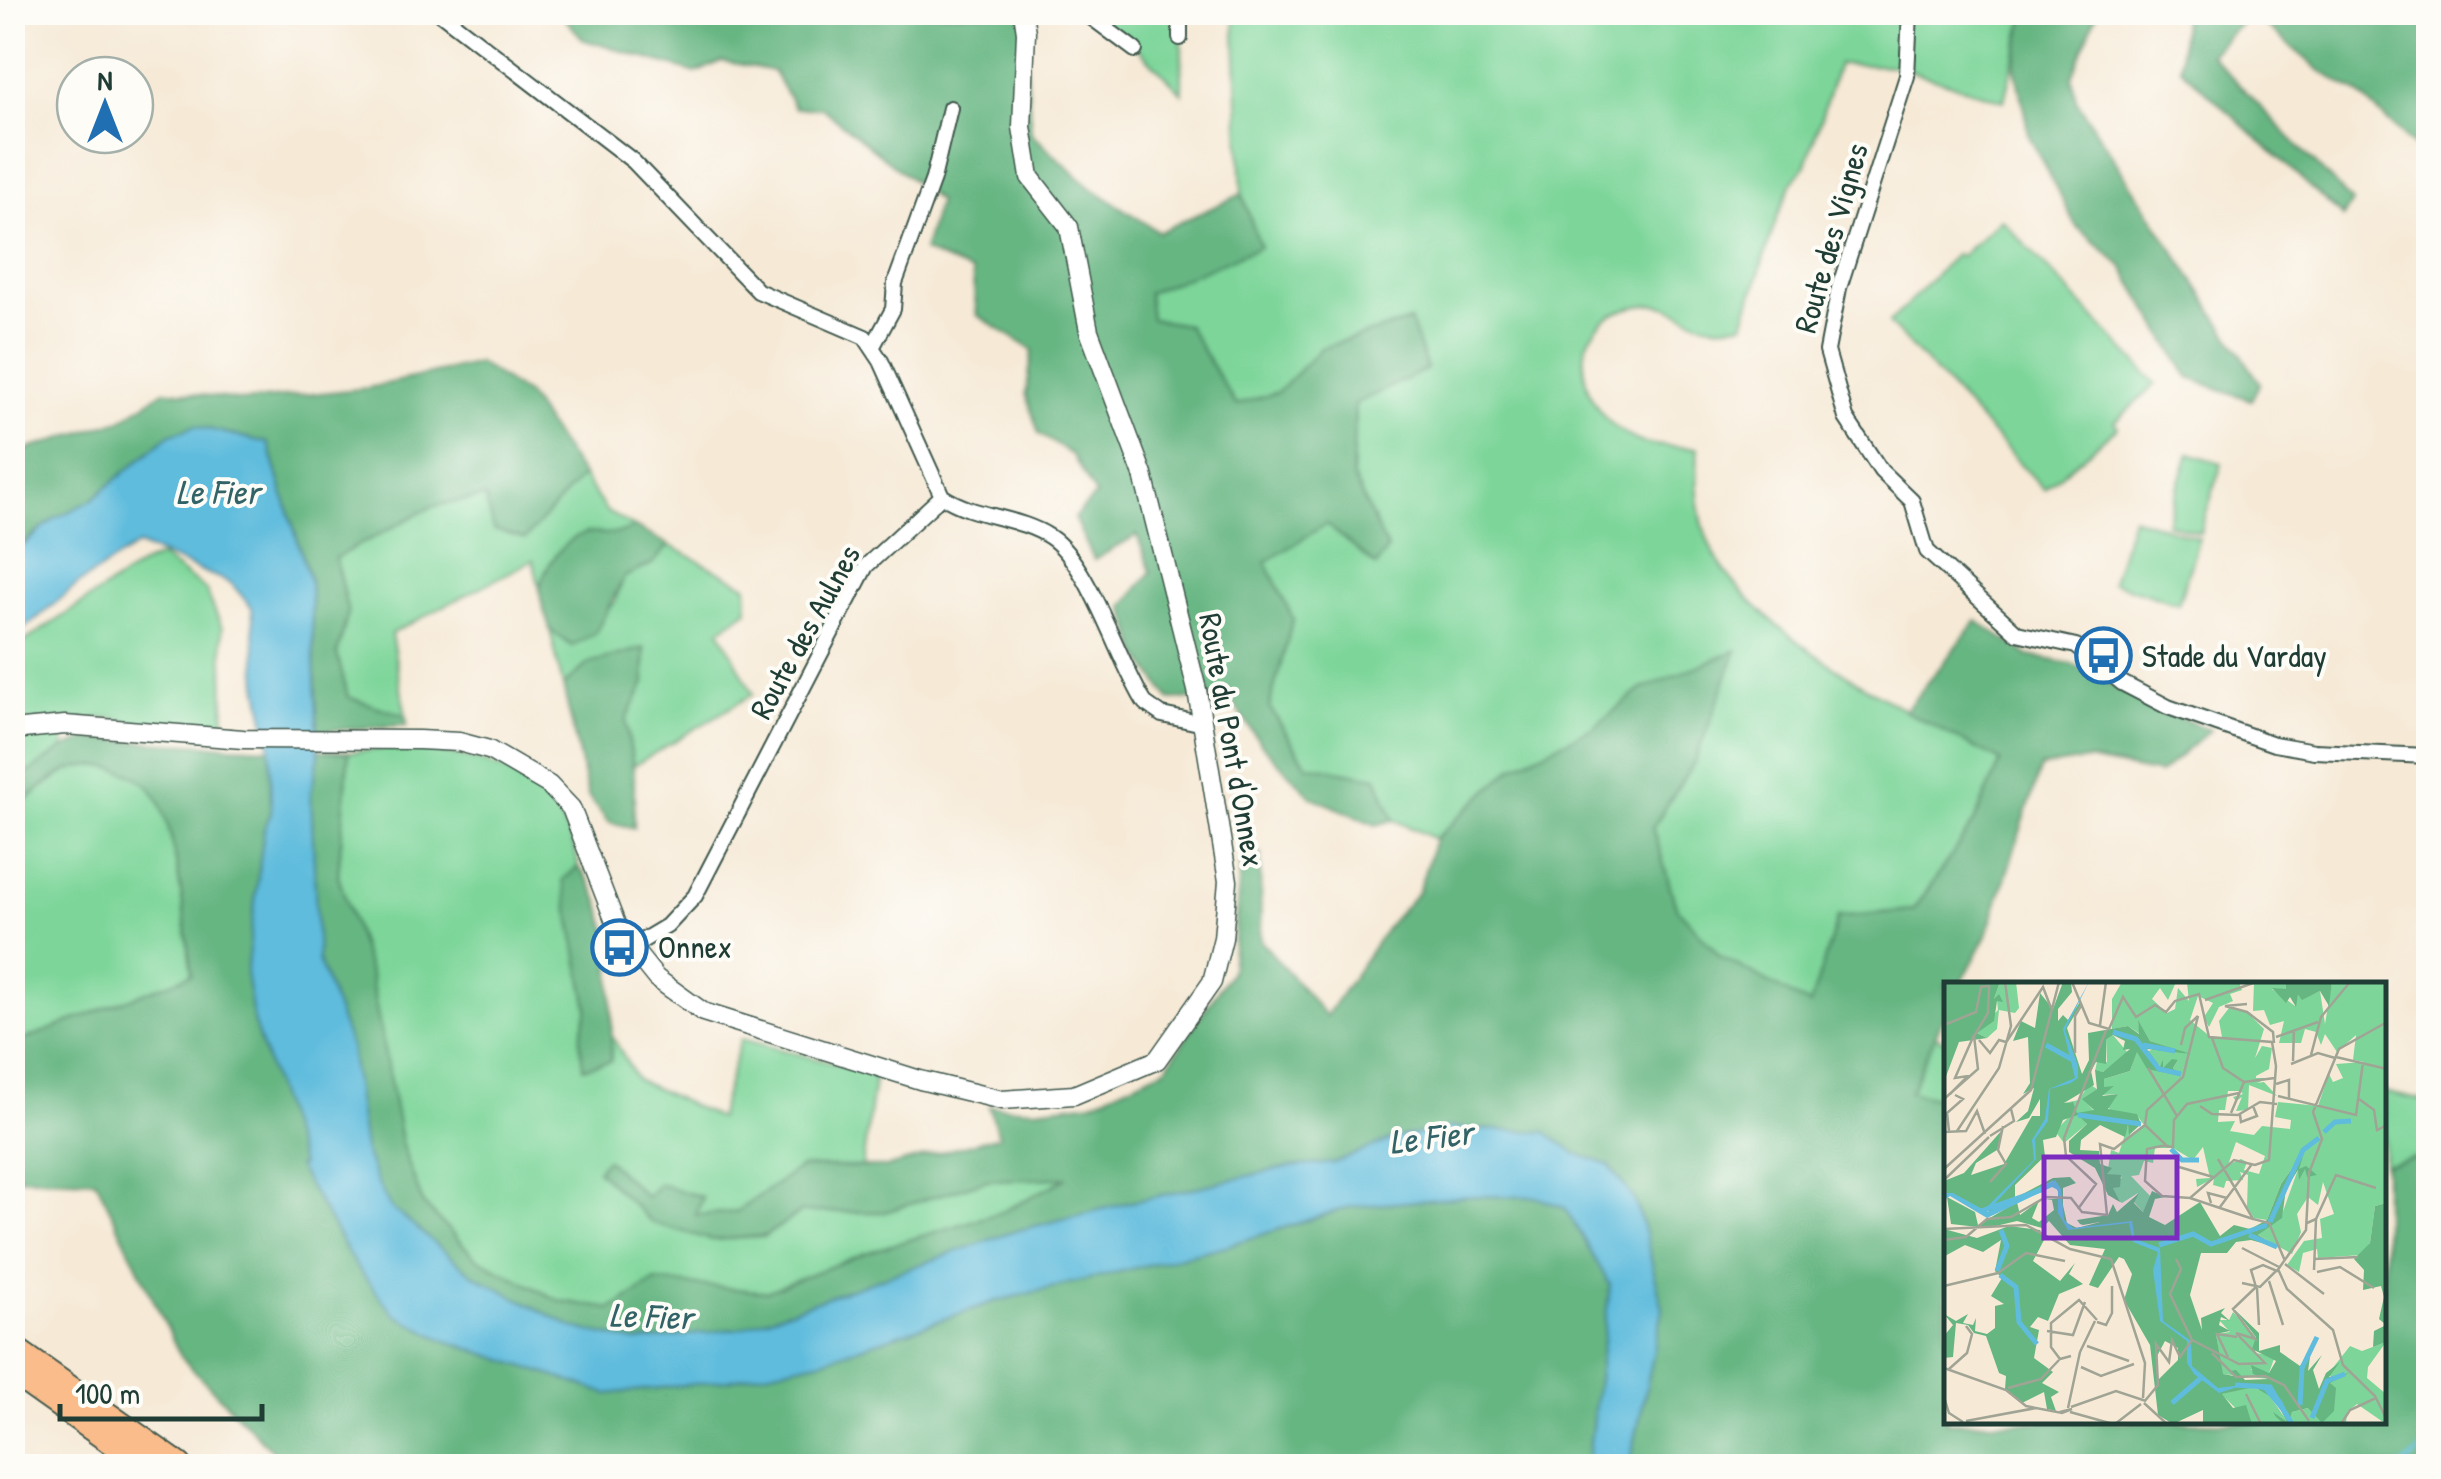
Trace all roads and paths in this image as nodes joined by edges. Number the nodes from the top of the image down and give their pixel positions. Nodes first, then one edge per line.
1 (439, 12) edge
2 (1022, 12) edge
3 (1084, 12) edge
4 (1180, 12) edge
5 (1910, 12) edge
6 (1180, 38) dead end
7 (1135, 50) dead end
8 (950, 108) dead end
9 (873, 346) junction
10 (942, 496) junction
11 (1198, 723) junction
12 (12, 730) edge
13 (2428, 756) edge
14 (630, 948) junction
15 (12, 1348) edge
16 (12, 1371) edge
17 (146, 1466) edge
18 (179, 1466) edge

1 - 9 street
2 - 11 street, Route du Pont d'Onnex
3 - 7 street
4 - 6 street
5 - 13 street, Route des Vignes
8 - 9 street
9 - 10 street
10 - 11 street
10 - 14 street, Route des Aulnes
11 - 14 street, Route du Pont d'Onnex
12 - 14 street, Route du Pont d'Onnex
15 - 18 highway
16 - 17 highway

